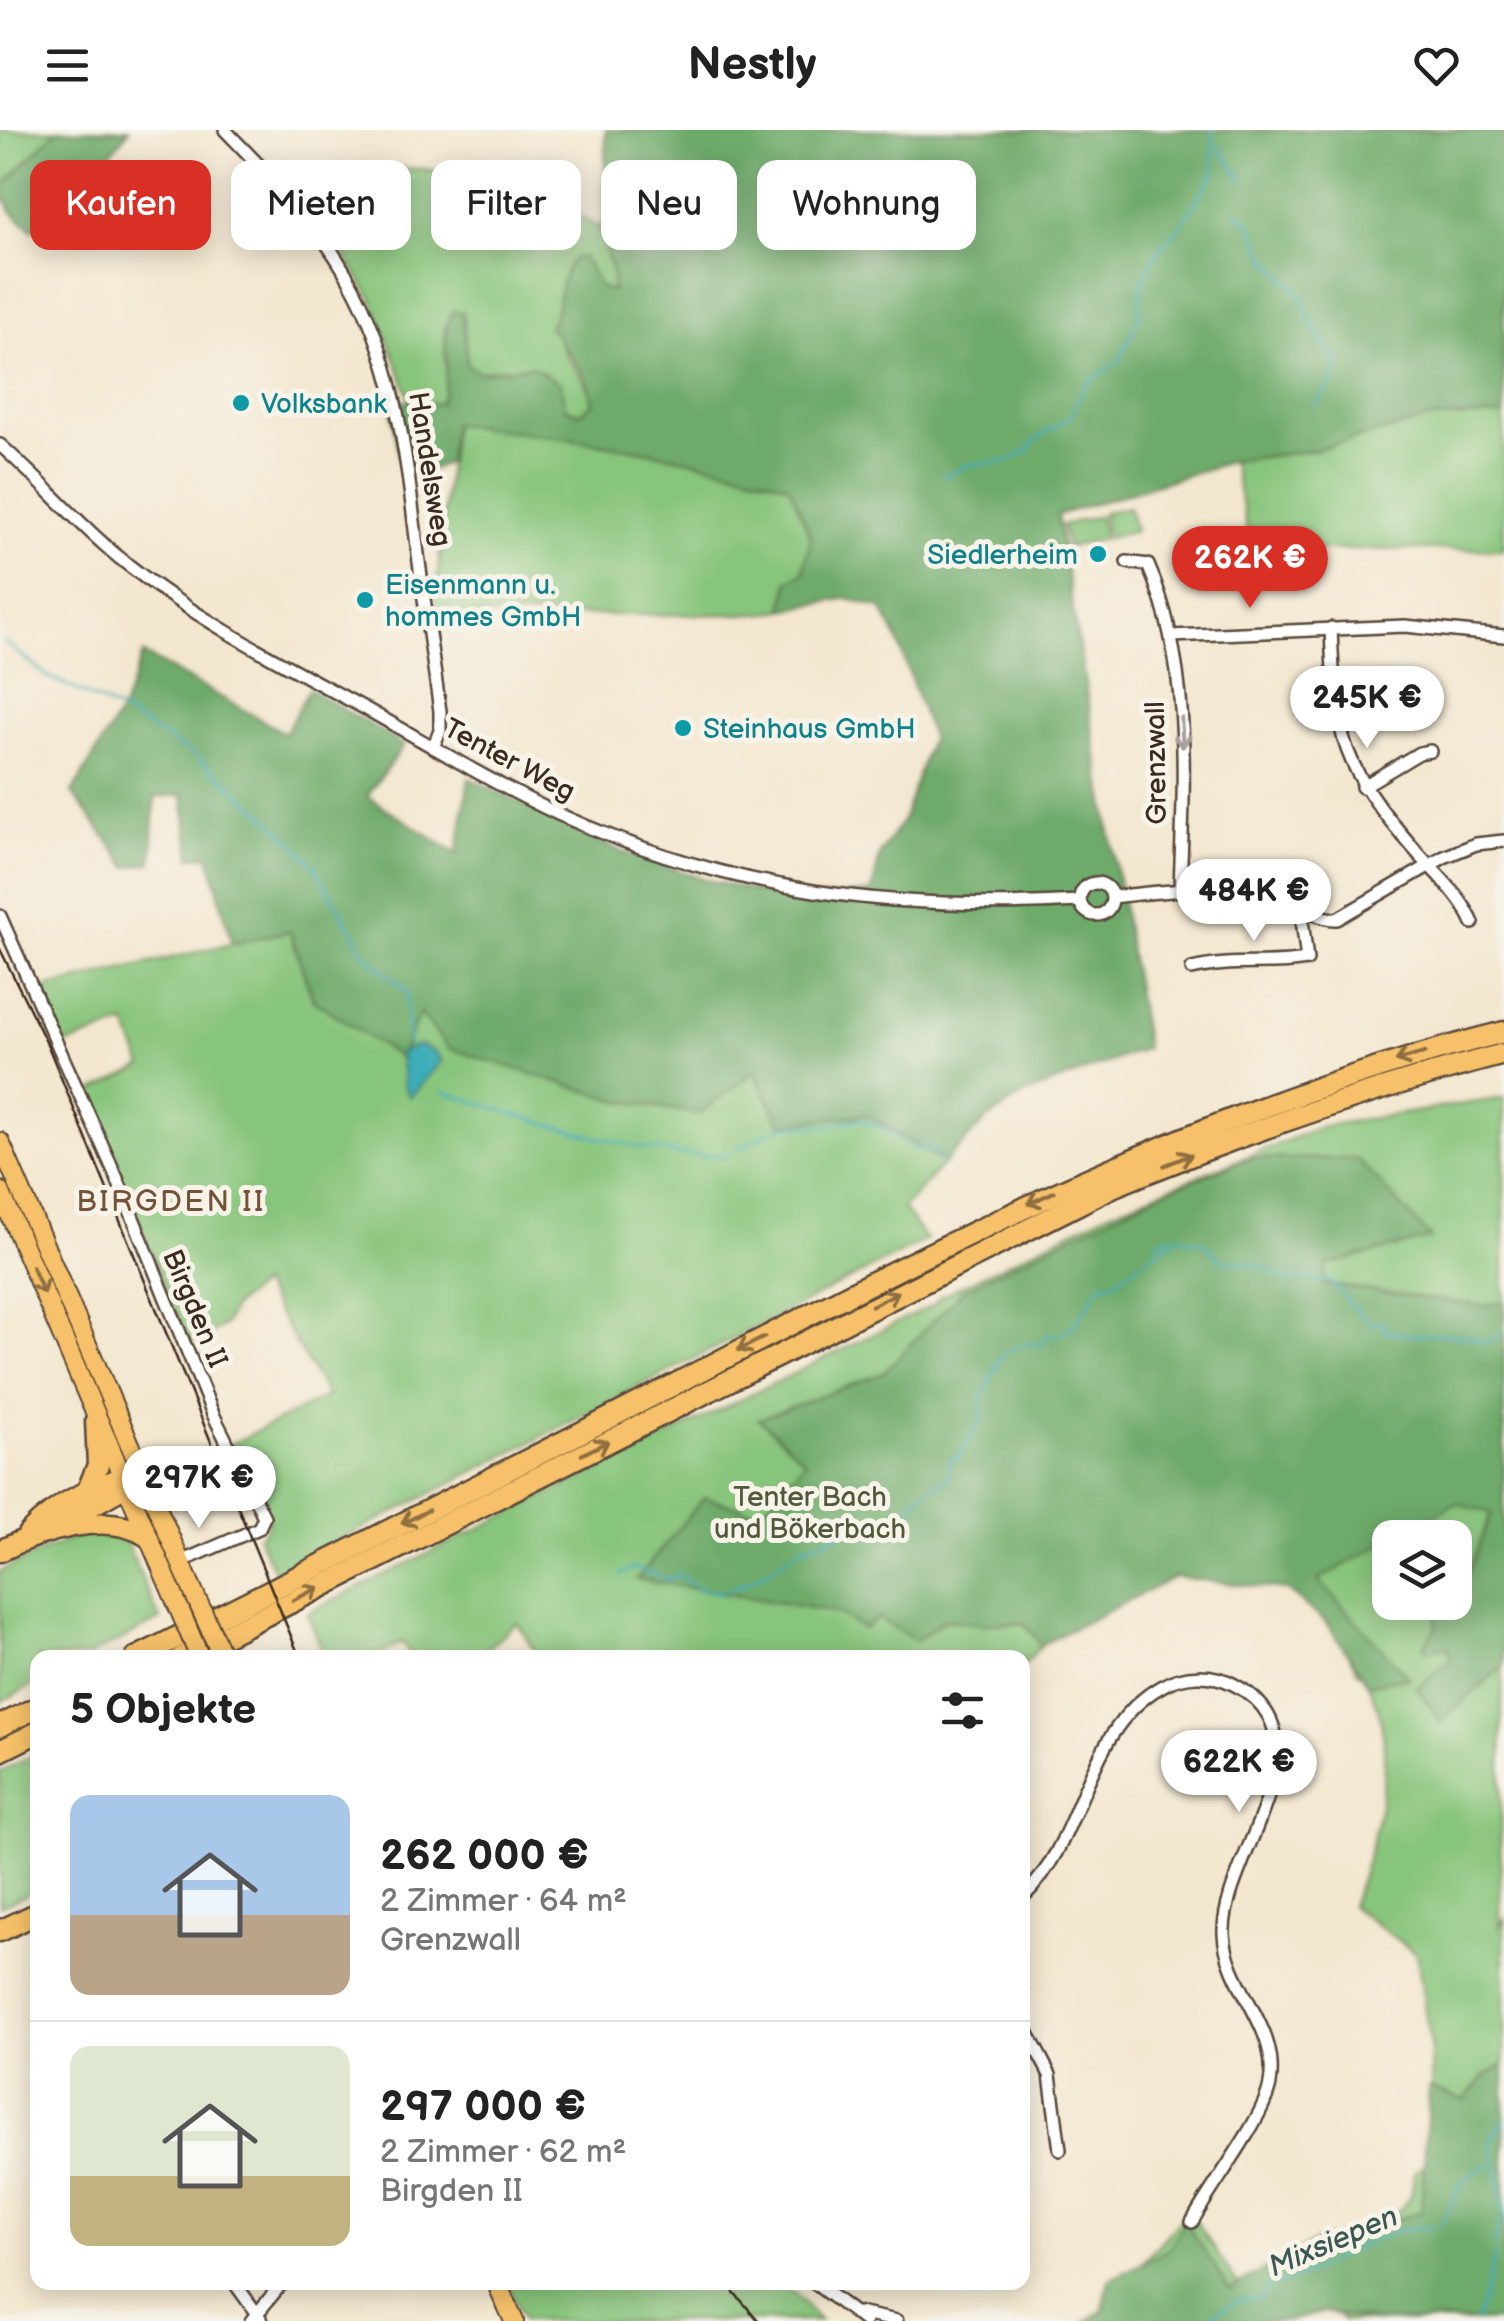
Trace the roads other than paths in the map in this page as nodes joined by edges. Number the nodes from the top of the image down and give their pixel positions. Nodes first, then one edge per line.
1 (225, 130) edge
2 (0, 446) edge
3 (1127, 562) dead end
4 (1330, 628) junction
5 (1171, 636) junction
6 (1504, 636) edge
7 (434, 746) junction
8 (1430, 751) dead end
9 (1362, 787) junction
10 (1504, 841) edge
11 (1428, 864) junction
12 (1180, 888) junction
13 (1112, 897) junction
14 (1080, 901) junction
15 (1300, 904) junction
16 (0, 916) edge
17 (1473, 923) dead end
18 (1192, 969) dead end
19 (1504, 1032) edge
20 (1504, 1054) edge
21 (0, 1142) edge
22 (0, 1190) edge
23 (96, 1422) junction
24 (130, 1480) junction
25 (87, 1492) junction
26 (52, 1533) junction
27 (147, 1536) junction
28 (24, 1539) junction
29 (0, 1550) edge
30 (180, 1562) junction
31 (152, 1650) edge
32 (197, 1650) edge
33 (197, 1650) edge
34 (219, 1650) edge
35 (30, 1711) edge
36 (0, 1726) edge
37 (30, 1737) edge
38 (2, 1753) edge
39 (1030, 1887) edge
40 (30, 1907) edge
41 (30, 1917) edge
42 (0, 1920) edge
43 (0, 1931) edge
44 (1030, 2038) edge
45 (1060, 2150) dead end
46 (1192, 2222) dead end
47 (239, 2290) edge
48 (277, 2290) edge
49 (500, 2290) edge
50 (824, 2290) edge
51 (861, 2317) edge
52 (256, 2319) edge
53 (514, 2321) edge
54 (898, 2321) edge

1 - 7 street, Handelsweg
2 - 7 street, Tenter Weg
3 - 5 street, Grenzwall
4 - 5 street
4 - 6 street
4 - 9 street
5 -> 12 street, Grenzwall
7 - 14 street, Tenter Weg
8 - 9 street
9 - 11 street
10 - 11 street
11 - 15 street
11 - 17 street
12 - 13 street
12 - 15 street
13 - 14 street
13 - 14 street
15 - 18 street
16 - 30 street, Birgden II
19 -> 31 highway
32 -> 20 highway
21 - 24 main road
22 -> 23 main road
23 - 24 main road
23 - 25 highway
24 - 25 highway
24 - 26 highway
24 - 27 main road
24 - 30 main road
25 - 28 highway
26 - 27 highway
26 - 28 highway
27 - 33 main road, bridge
28 - 29 highway
30 - 34 main road, bridge
35 - 36 highway
37 - 38 highway
39 - 46 street
40 - 42 highway
41 - 43 highway
44 - 45 street
47 - 52 street
48 - 52 street
49 - 53 main road
50 - 51 street
51 - 54 street

